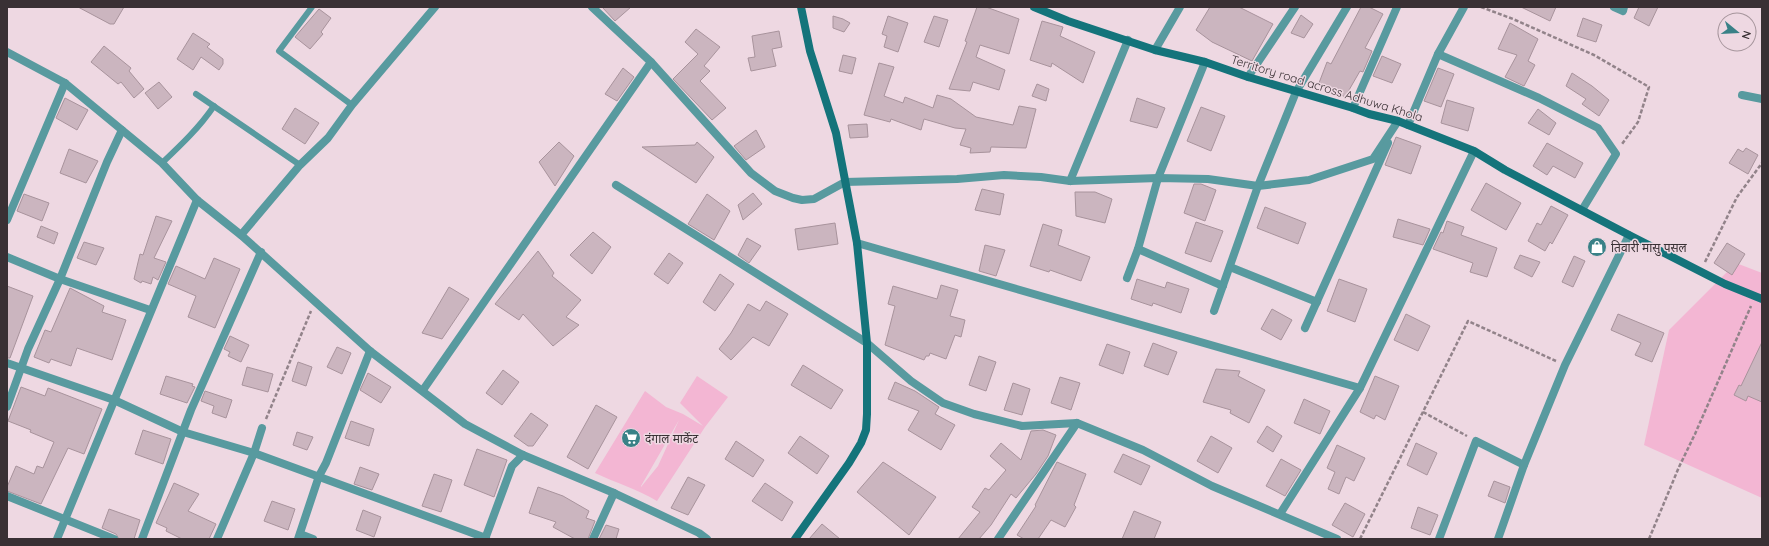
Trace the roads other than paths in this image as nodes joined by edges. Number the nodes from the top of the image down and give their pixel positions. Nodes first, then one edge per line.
1 (312, 7) edge
2 (435, 7) edge
3 (592, 7) edge
4 (801, 7) edge
5 (1034, 7) edge
6 (1180, 7) edge
7 (1295, 7) edge
8 (1347, 7) edge
9 (1396, 7) edge
10 (1464, 7) edge
11 (1614, 7) edge
12 (1624, 7) edge
13 (1128, 40) junction
14 (1155, 50) junction
15 (7, 52) edge
16 (1438, 54) junction
17 (651, 62) junction
18 (1204, 62) junction
19 (1248, 77) junction
20 (65, 83) junction
21 (1296, 92) junction
22 (196, 94) dead end
23 (1742, 95) dead end
24 (1762, 99) edge
25 (352, 105) junction
26 (214, 106) junction
27 (1353, 108) junction
28 (1398, 121) junction
29 (1408, 125) junction
30 (122, 130) junction
31 (1474, 151) junction
32 (162, 163) junction
33 (300, 165) junction
34 (1158, 178) junction
35 (1070, 181) junction
36 (845, 182) junction
37 (616, 185) dead end
38 (1258, 186) junction
39 (197, 200) junction
40 (1582, 210) junction
41 (7, 220) edge
42 (241, 235) junction
43 (1628, 235) junction
44 (857, 243) junction
45 (1138, 249) junction
46 (260, 252) junction
47 (7, 257) edge
48 (1230, 267) junction
49 (1127, 278) dead end
50 (60, 279) junction
51 (1224, 286) junction
52 (1758, 298) edge
53 (1317, 302) junction
54 (150, 310) junction
55 (1214, 311) dead end
56 (1305, 328) dead end
57 (867, 343) junction
58 (370, 351) junction
59 (7, 363) edge
60 (21, 368) junction
61 (1360, 388) junction
62 (423, 390) junction
63 (114, 400) junction
64 (7, 407) edge
65 (1077, 423) junction
66 (262, 428) road end
67 (183, 432) junction
68 (254, 453) junction
69 (523, 455) junction
70 (1524, 464) junction
71 (319, 476) junction
72 (614, 493) junction
73 (7, 496) edge
74 (1280, 514) junction
75 (64, 519) junction
76 (299, 536) edge
77 (57, 539) edge
78 (114, 539) edge
79 (142, 539) edge
80 (217, 539) edge
81 (314, 539) edge
82 (486, 539) edge
83 (593, 539) edge
84 (706, 539) edge
85 (795, 539) edge
86 (998, 539) edge
87 (1337, 539) edge
88 (1439, 539) edge
89 (1498, 539) edge

1 - 25 lane
2 - 25 street
3 - 17 street
4 - 36 street
5 - 13 street, Territory road across Adhuwa Khola
6 - 14 street
7 - 19 street
8 - 21 street
9 - 27 street
10 - 16 street
11 - 12 street
13 - 14 street, Territory road across Adhuwa Khola
13 - 35 street
14 - 18 street, Territory road across Adhuwa Khola
15 - 20 street
16 - 29 street
16 - 40 street
17 - 36 street
17 - 62 street
18 - 19 street, Territory road across Adhuwa Khola
18 - 34 street
19 - 21 street, Territory road across Adhuwa Khola
20 - 30 street
20 - 41 street
21 - 27 street, Territory road across Adhuwa Khola
21 - 38 street
22 - 26 lane
23 - 24 street
25 - 33 street
26 - 32 lane
26 - 33 lane
27 - 28 street, Territory road across Adhuwa Khola
28 - 29 street, Territory road across Adhuwa Khola
28 - 38 street
28 - 53 street
29 - 31 street, Territory road across Adhuwa Khola
30 - 32 street
30 - 50 street
31 - 40 street, Territory road across Adhuwa Khola
31 - 61 street
32 - 39 street
33 - 42 street
34 - 35 street
34 - 38 street
34 - 45 street
35 - 36 street
36 - 44 street
37 - 57 street
38 - 48 street
39 - 42 street
39 - 54 street
40 - 43 street, Territory road across Adhuwa Khola
42 - 46 street
43 - 52 street, Territory road across Adhuwa Khola
43 - 70 street
44 - 57 street
44 - 61 street
45 - 49 street
45 - 51 street
46 - 58 street
46 - 67 street
47 - 50 street
48 - 51 street
48 - 53 street
50 - 54 street
50 - 60 street
51 - 55 street
53 - 56 street
54 - 63 street
57 - 65 street
57 - 85 street
58 - 62 street
58 - 71 street
59 - 60 street
60 - 63 street
60 - 64 street
61 - 74 street
62 - 69 street
63 - 67 street
63 - 75 street
65 - 74 street
65 - 86 street
66 - 68 street
67 - 68 street
67 - 79 street
68 - 71 street
68 - 80 street
69 - 72 street
69 - 82 street
70 - 88 street
70 - 89 street
71 - 76 street
71 - 82 street
72 - 83 street
72 - 84 street
73 - 75 street
74 - 87 street
75 - 77 street
75 - 78 street
76 - 81 street

